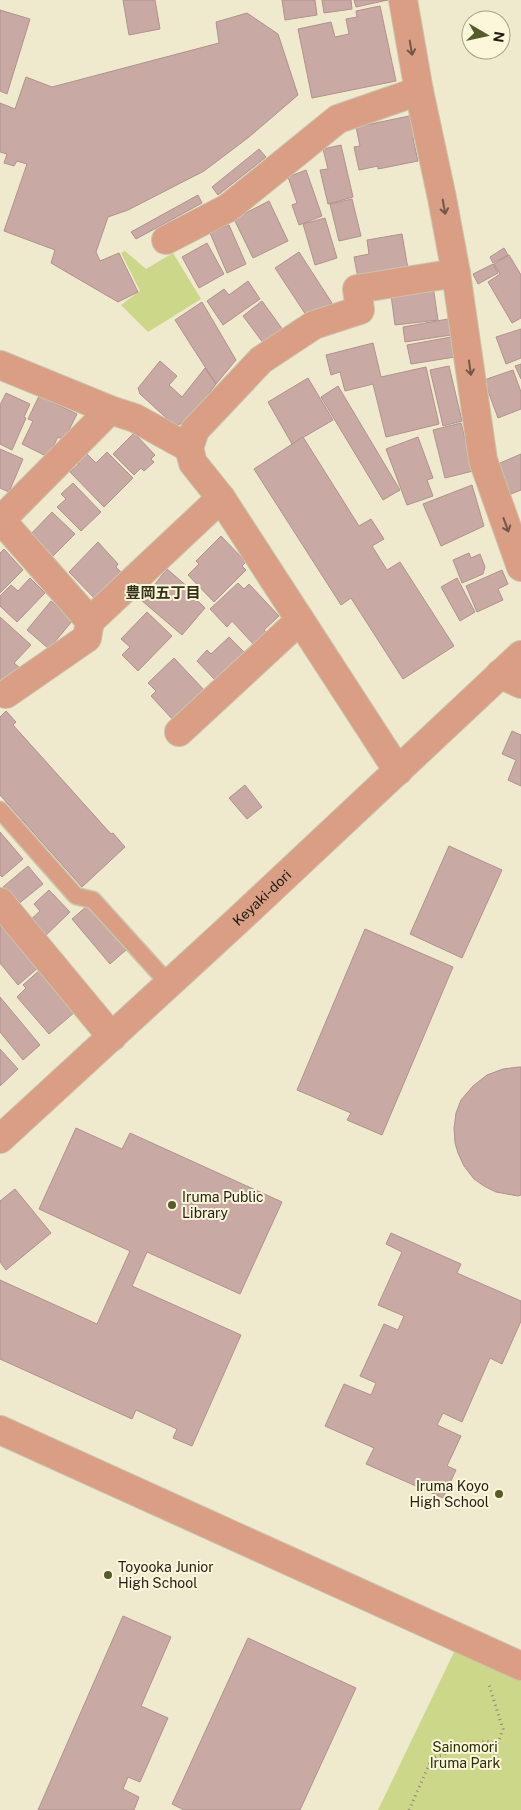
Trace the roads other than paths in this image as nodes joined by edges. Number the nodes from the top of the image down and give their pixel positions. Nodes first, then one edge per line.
1 (403, 0) edge
2 (419, 91) junction
3 (166, 240) dead end
4 (456, 273) junction
5 (0, 366) edge
6 (110, 410) junction
7 (189, 448) junction
8 (221, 498) junction
9 (1, 519) edge
10 (521, 567) edge
11 (300, 620) junction
12 (90, 621) junction
13 (521, 655) edge
14 (511, 679) edge
15 (6, 694) dead end
16 (179, 732) dead end
17 (398, 771) junction
18 (0, 810) edge
19 (0, 902) edge
20 (170, 984) junction
21 (112, 1037) junction
22 (0, 1138) edge
23 (0, 1430) edge
24 (521, 1666) edge

1 -> 2 street
2 - 3 street
2 -> 4 street
4 - 7 street
4 -> 10 street
5 - 6 street
6 - 7 street
6 - 9 street
7 - 8 street
8 - 11 street
8 - 12 street
9 - 12 street
11 - 16 street
11 - 17 street
12 - 15 street
13 - 14 street, Keyaki-dori
14 - 17 street, Keyaki-dori
17 - 20 street, Keyaki-dori
18 - 20 lane
19 - 21 street
20 - 21 street, Keyaki-dori
21 - 22 street, Keyaki-dori
23 - 24 street

